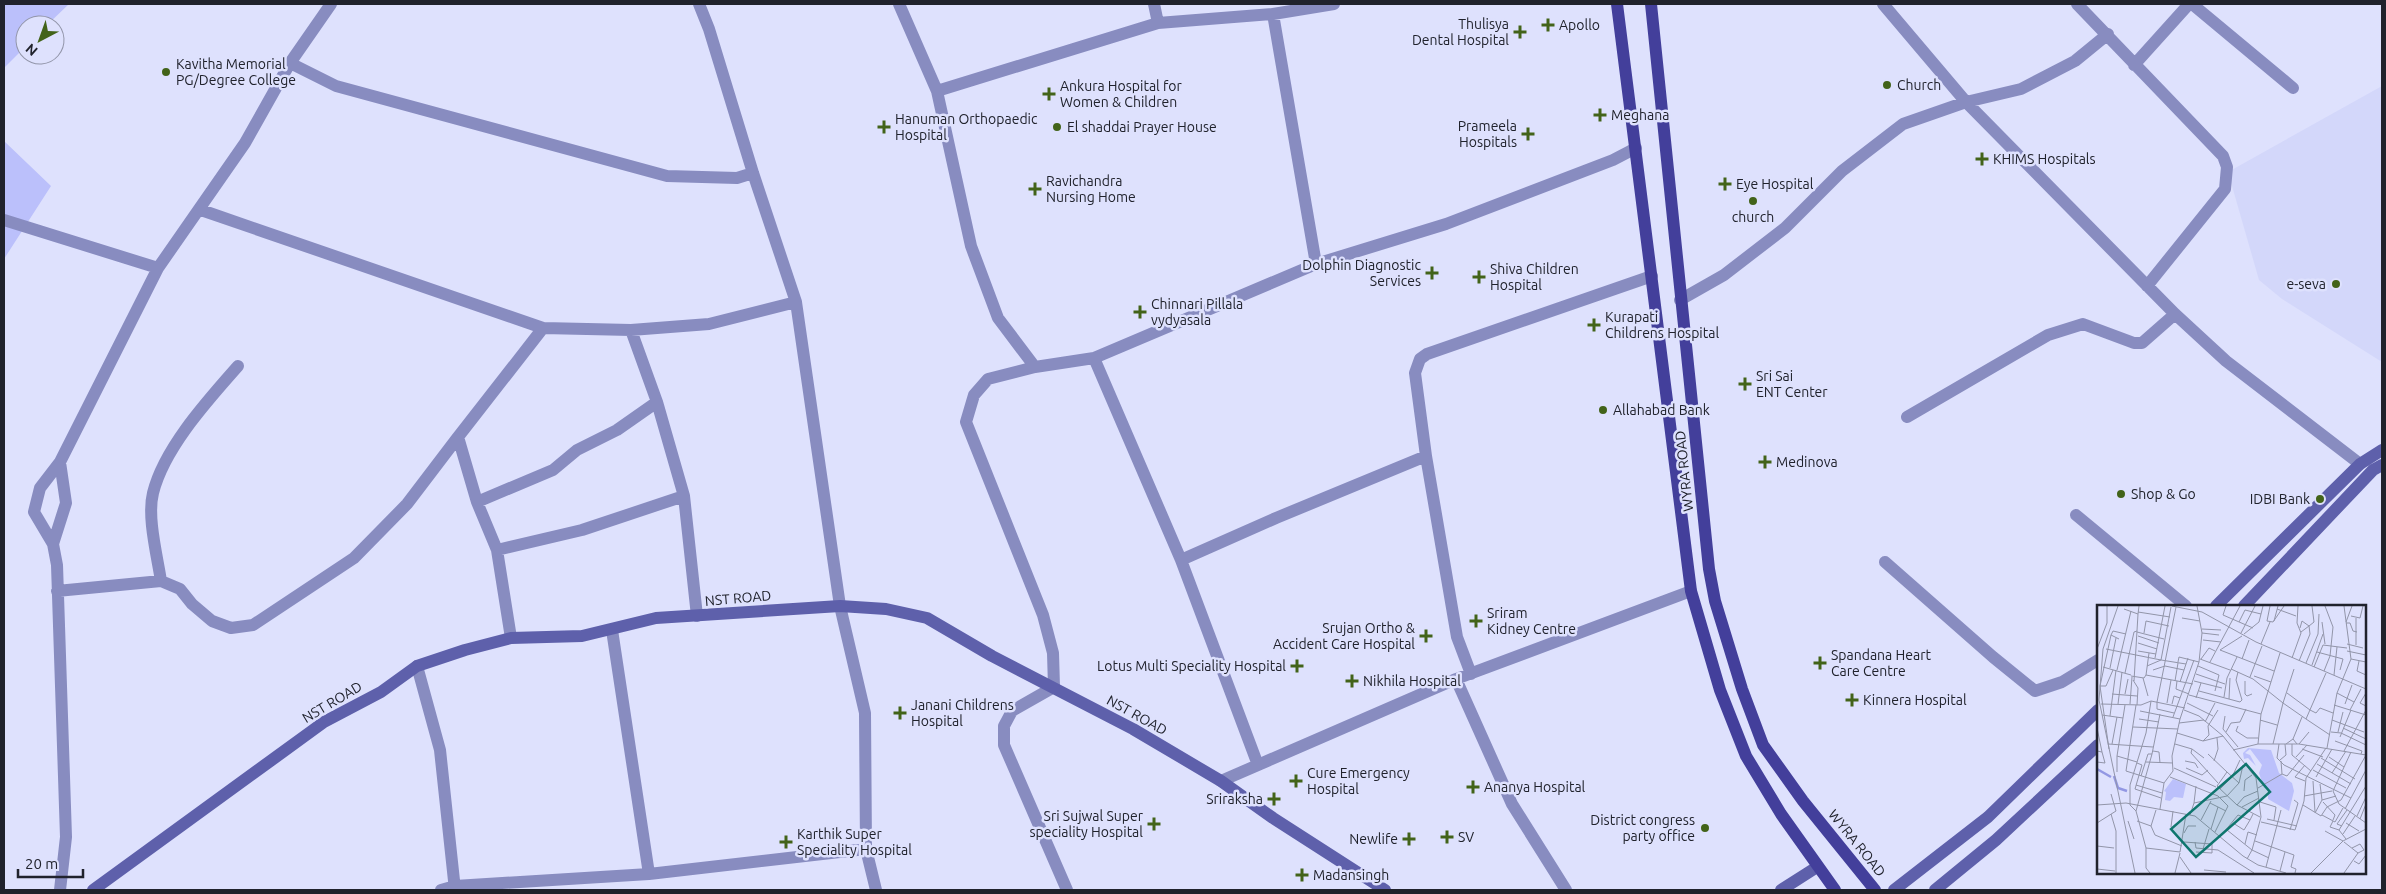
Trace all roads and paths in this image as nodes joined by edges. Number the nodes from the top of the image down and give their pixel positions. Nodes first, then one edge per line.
1 (331, 4) edge
2 (699, 4) edge
3 (899, 4) edge
4 (1154, 4) edge
5 (1334, 4) edge
6 (1617, 4) edge
7 (1651, 4) edge
8 (1883, 4) edge
9 (2078, 4) edge
10 (2190, 4) edge
11 (1273, 14) junction
12 (1158, 23) junction
13 (2108, 34) junction
14 (290, 63) junction
15 (2134, 65) junction
16 (2293, 88) dead end
17 (937, 91) junction
18 (1966, 102) junction
19 (1636, 148) junction
20 (753, 173) junction
21 (200, 210) junction
22 (4, 220) edge
23 (1316, 264) junction
24 (158, 268) junction
25 (1652, 276) junction
26 (2148, 286) junction
27 (1680, 300) junction
28 (796, 302) junction
29 (2175, 314) junction
30 (543, 328) junction
31 (631, 330) junction
32 (1094, 358) junction
33 (238, 366) dead end
34 (1035, 367) junction
35 (657, 402) junction
36 (1668, 403) junction
37 (1691, 403) junction
38 (1907, 417) dead end
39 (458, 436) junction
40 (2382, 450) edge
41 (1426, 456) junction
42 (60, 462) junction
43 (2360, 464) junction
44 (2382, 466) edge
45 (684, 496) junction
46 (477, 502) junction
47 (2076, 515) dead end
48 (53, 544) junction
49 (497, 550) junction
50 (1181, 560) junction
51 (1885, 562) dead end
52 (161, 580) junction
53 (57, 591) junction
54 (1691, 591) junction
55 (2185, 605) edge
56 (2217, 605) edge
57 (2245, 605) edge
58 (840, 606) junction
59 (697, 616) junction
60 (612, 630) junction
61 (511, 638) junction
62 (2097, 661) edge
63 (417, 666) junction
64 (1471, 674) junction
65 (1456, 679) junction
66 (1054, 687) junction
67 (2097, 711) edge
68 (2097, 745) edge
69 (1258, 765) junction
70 (1222, 781) junction
71 (866, 849) junction
72 (1817, 867) junction
73 (649, 874) junction
74 (455, 888) edge
75 (60, 890) edge
76 (93, 890) edge
77 (441, 890) edge
78 (876, 890) edge
79 (1067, 890) edge
80 (1385, 890) edge
81 (1566, 890) edge
82 (1781, 890) edge
83 (1835, 890) edge
84 (1875, 890) edge
85 (1894, 890) edge
86 (1935, 890) edge

1 - 14 street
2 - 20 street
3 - 17 street
4 - 12 street
5 - 11 street
6 - 19 main road, WYRA ROAD
7 - 27 main road, WYRA ROAD
8 - 18 street
9 - 13 street
10 - 15 street
10 - 16 street
11 - 12 street
11 - 23 street
12 - 17 street
13 - 15 street
13 - 18 street
14 - 20 street
14 - 21 street
15 - 26 street
17 - 34 street
18 - 26 street
18 - 27 street
19 - 23 street
19 - 25 main road, WYRA ROAD
20 - 28 street
21 - 24 street
21 - 30 street
22 - 24 street
23 - 32 street
24 - 42 street
25 - 36 main road, WYRA ROAD
25 - 41 street
26 - 29 street
27 - 37 main road, WYRA ROAD
28 - 31 street
28 - 58 street
29 - 38 street
29 - 43 street
30 - 31 street
30 - 39 street
31 - 35 street
32 - 34 street
32 - 50 street
33 - 52 street
34 - 66 street
35 - 45 street
35 - 46 street
36 - 37 main road
36 - 54 main road, WYRA ROAD
37 - 84 main road, WYRA ROAD
39 - 46 street
39 - 52 street
40 - 43 street
41 - 50 street
41 - 64 street
42 - 48 street
42 - 48 street
43 - 56 street
44 - 57 street
45 - 49 street
45 - 59 street
46 - 49 street
47 - 55 street
48 - 53 street
49 - 61 street
50 - 69 street
51 - 62 street
52 - 53 street
53 - 75 street
54 - 64 street
54 - 72 main road, WYRA ROAD
58 - 59 street, NST ROAD
58 - 66 street, NST ROAD
58 - 71 street
59 - 60 street, NST ROAD
60 - 61 street, NST ROAD
60 - 73 street
61 - 63 street, NST ROAD
63 - 74 street
63 - 76 street, NST ROAD
64 - 65 street
65 - 69 street
65 - 81 street
66 - 70 street, NST ROAD
66 - 79 street
67 - 85 street
68 - 86 street
69 - 70 street
70 - 80 street, NST ROAD
71 - 73 street
71 - 78 street
72 - 82 street
72 - 83 main road, WYRA ROAD
73 - 74 street
74 - 77 street

